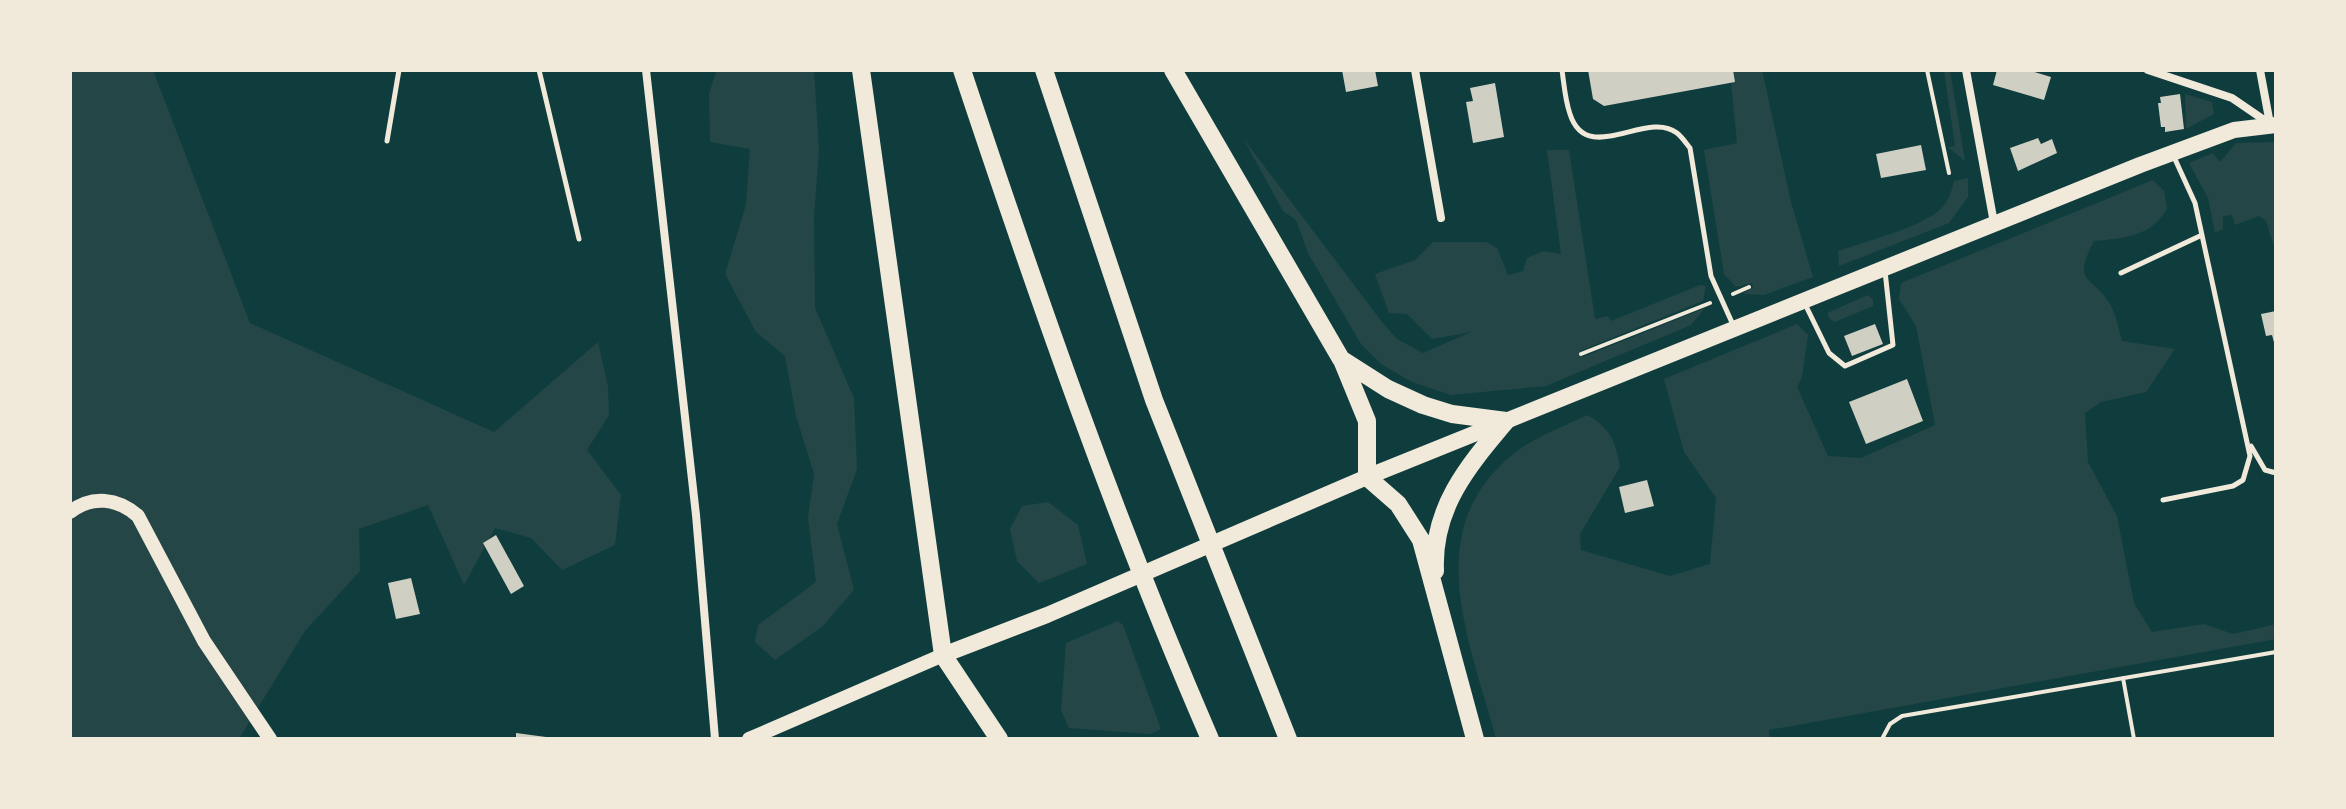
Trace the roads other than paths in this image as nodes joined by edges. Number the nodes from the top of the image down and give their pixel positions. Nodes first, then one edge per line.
1 (399, 70) edge
2 (539, 70) edge
3 (646, 70) edge
4 (861, 70) edge
5 (962, 70) edge
6 (1044, 70) edge
7 (1173, 70) edge
8 (1415, 70) edge
9 (1562, 70) edge
10 (1966, 70) edge
11 (2148, 70) edge
12 (2260, 70) edge
13 (2273, 124) edge
14 (387, 141) dead end
15 (2172, 153) junction
16 (1441, 218) dead end
17 (1994, 224) junction
18 (2202, 235) junction
19 (579, 239) dead end
20 (1885, 268) junction
21 (2121, 273) dead end
22 (1803, 301) junction
23 (1735, 329) junction
24 (1341, 359) junction
25 (1506, 421) junction
26 (2249, 441) junction
27 (2276, 473) edge
28 (1367, 477) junction
29 (2163, 500) dead end
30 (70, 512) edge
31 (1435, 590) junction
32 (943, 655) junction
33 (270, 739) edge
34 (715, 739) edge
35 (749, 739) edge
36 (999, 739) edge
37 (1210, 739) edge
38 (1288, 739) edge
39 (1475, 739) edge

1 - 14 lane
2 - 19 lane
3 - 34 street
4 - 32 highway
5 - 37 highway
6 - 38 highway
7 - 24 highway
8 - 16 street
9 - 23 lane
10 - 17 street
11 - 13 street
12 - 13 street
13 - 15 main road
15 - 17 main road
15 - 18 lane
17 - 20 main road
18 - 21 lane
18 - 26 lane
20 - 22 main road
20 - 22 lane
22 - 23 main road
23 - 25 main road
24 - 25 highway
24 - 28 highway
25 - 28 main road
25 - 31 highway
26 - 27 lane
26 - 29 lane
28 - 31 highway
28 - 32 main road
30 - 33 main road
31 - 39 highway
32 - 35 main road
32 - 36 highway

